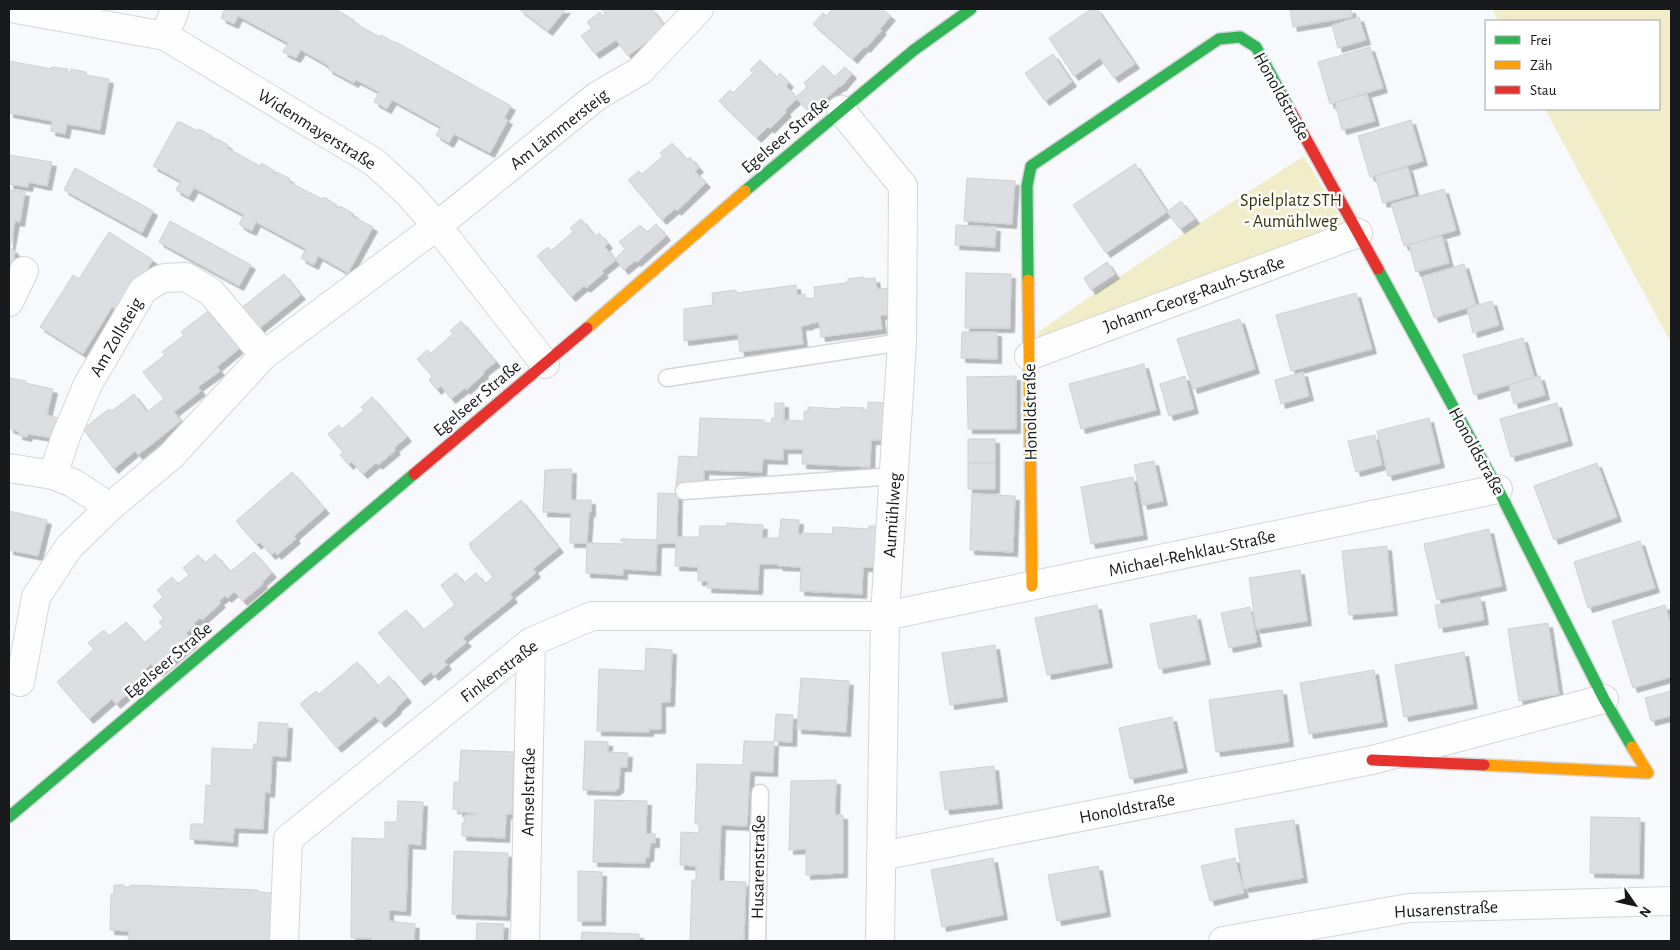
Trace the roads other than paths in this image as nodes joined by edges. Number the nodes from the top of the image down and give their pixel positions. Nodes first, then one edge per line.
1 (16, 9) edge
2 (175, 9) edge
3 (699, 9) edge
4 (971, 9) edge
5 (165, 36) junction
6 (841, 110) junction
7 (437, 226) junction
8 (1358, 233) junction
9 (24, 271) dead end
10 (9, 302) edge
11 (902, 342) junction
12 (264, 355) junction
13 (1029, 356) junction
14 (545, 364) junction
15 (667, 378) dead end
16 (9, 468) edge
17 (53, 475) junction
18 (894, 476) junction
19 (1498, 489) junction
20 (684, 491) dead end
21 (110, 507) junction
22 (1032, 586) junction
23 (885, 616) junction
24 (531, 642) junction
25 (20, 682) dead end
26 (1604, 700) junction
27 (1372, 760) junction
28 (760, 792) dead end
29 (9, 817) edge
30 (881, 856) junction
31 (1671, 901) edge
32 (284, 941) edge
33 (525, 941) edge
34 (757, 941) edge
35 (880, 941) edge
36 (1223, 941) edge

1 - 5 street, Widenmayerstraße
2 - 5 street
3 - 7 street, Am Lämmersteig
4 - 6 street, Egelseer Straße
5 - 7 street, Widenmayerstraße
6 - 11 street, Aumühlweg
6 - 14 street, Egelseer Straße
7 - 12 street
7 - 14 street, Widenmayerstraße
8 - 13 street, Johann-Georg-Rauh-Straße
8 - 13 street, Honoldstraße
8 - 19 street, Honoldstraße
9 - 10 street
11 - 15 lane
11 - 18 street, Aumühlweg
12 - 17 street, Am Zollsteig
12 - 21 street
13 - 22 street, Honoldstraße
14 - 29 street, Egelseer Straße
16 - 17 street
17 - 21 street
18 - 20 lane
18 - 23 street, Aumühlweg
19 - 22 street, Michael-Rehklau-Straße
19 - 26 street, Honoldstraße
21 - 25 street
22 - 23 street, Michael-Rehklau-Straße
23 - 24 street, Finkenstraße
23 - 30 street, Aumühlweg
24 - 32 street, Finkenstraße
24 - 33 street, Amselstraße
26 - 27 street, Honoldstraße
26 - 27 street, Honoldstraße
27 - 30 street, Honoldstraße
28 - 34 lane, Husarenstraße
30 - 35 street, Aumühlweg
31 - 36 street, Husarenstraße

